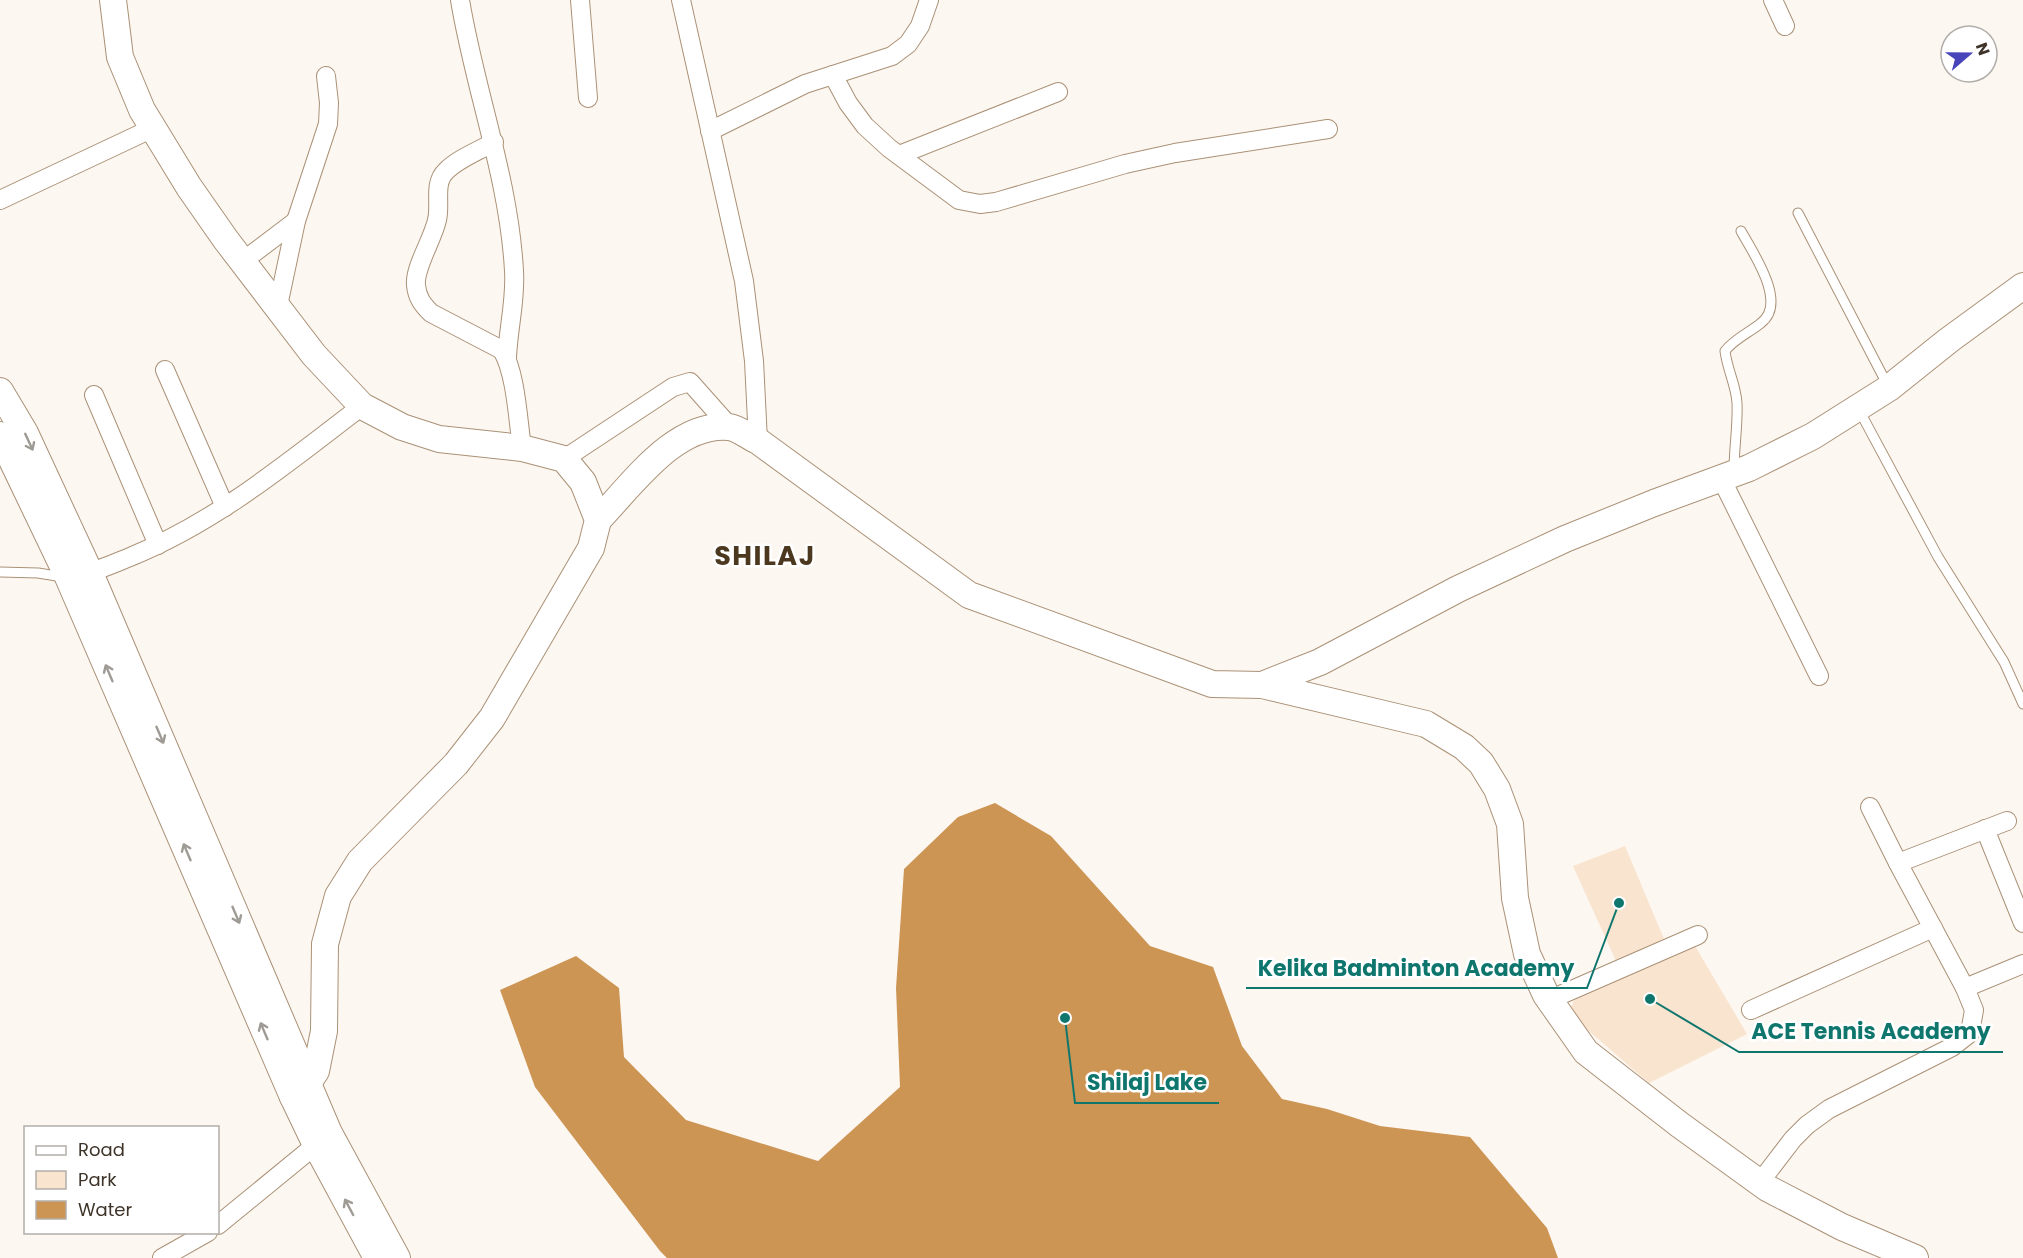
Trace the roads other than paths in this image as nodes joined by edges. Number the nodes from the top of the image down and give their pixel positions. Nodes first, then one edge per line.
1 (113, 0) edge
2 (460, 0) edge
3 (580, 0) edge
4 (681, 0) edge
5 (928, 0) edge
6 (1773, 0) edge
7 (1785, 26) dead end
8 (833, 75) junction
9 (326, 76) dead end
10 (1058, 92) dead end
11 (588, 98) dead end
12 (153, 128) junction
13 (1328, 129) dead end
14 (710, 131) junction
15 (494, 142) junction
16 (899, 155) junction
17 (0, 201) edge
18 (1798, 213) dead end
19 (296, 221) junction
20 (1741, 231) dead end
21 (243, 261) junction
22 (2023, 286) edge
23 (278, 306) junction
24 (507, 358) junction
25 (165, 370) dead end
26 (1889, 388) junction
27 (0, 391) edge
28 (94, 395) dead end
29 (362, 406) junction
30 (1858, 408) junction
31 (730, 427) junction
32 (0, 435) edge
33 (758, 441) junction
34 (522, 448) junction
35 (564, 459) junction
36 (1728, 476) junction
37 (225, 507) junction
38 (598, 520) junction
39 (158, 545) junction
40 (0, 572) edge
41 (79, 575) junction
42 (1819, 676) dead end
43 (1262, 684) junction
44 (2023, 704) edge
45 (1870, 807) dead end
46 (2007, 820) dead end
47 (1985, 829) junction
48 (1898, 863) junction
49 (2023, 923) edge
50 (1933, 928) junction
51 (1698, 935) dead end
52 (2023, 964) edge
53 (1965, 988) junction
54 (1549, 1000) junction
55 (1751, 1010) dead end
56 (301, 1090) junction
57 (323, 1139) junction
58 (1760, 1182) junction
59 (219, 1224) edge
60 (206, 1234) edge
61 (162, 1258) edge
62 (377, 1258) edge
63 (397, 1258) edge
64 (1915, 1258) edge

1 - 12 street
2 - 15 street
3 - 11 street
4 - 14 street
5 - 8 street
6 - 7 street
8 - 14 street
8 - 16 street
9 - 19 street
10 - 16 street
12 - 17 street
12 - 21 street
13 - 16 street
14 - 33 street
15 - 24 street
15 - 24 street
18 - 26 lane
19 - 21 street
19 - 23 street
20 - 36 lane
21 - 23 street
22 - 26 street
23 - 29 street
24 - 34 street
25 - 37 street
26 - 30 street
27 -> 41 street
28 - 39 street
29 - 34 street
29 - 37 street
30 - 36 street
30 - 44 lane
31 - 33 street
31 - 35 street
31 - 38 street
32 - 41 street
33 - 43 street
34 - 35 street
35 - 38 street
36 - 42 street
36 - 43 street
37 - 39 street
38 - 56 street
39 - 41 street
40 - 41 lane
41 - 56 street
43 - 54 street
45 - 48 street
46 - 47 street
47 - 48 street
47 - 49 street
48 - 50 street
50 - 53 street
50 - 55 street
51 - 54 street
52 - 53 street
53 - 58 street
54 - 58 street
56 - 57 street
57 - 59 street
62 -> 57 street
57 - 63 street
58 - 64 street
60 - 61 street

